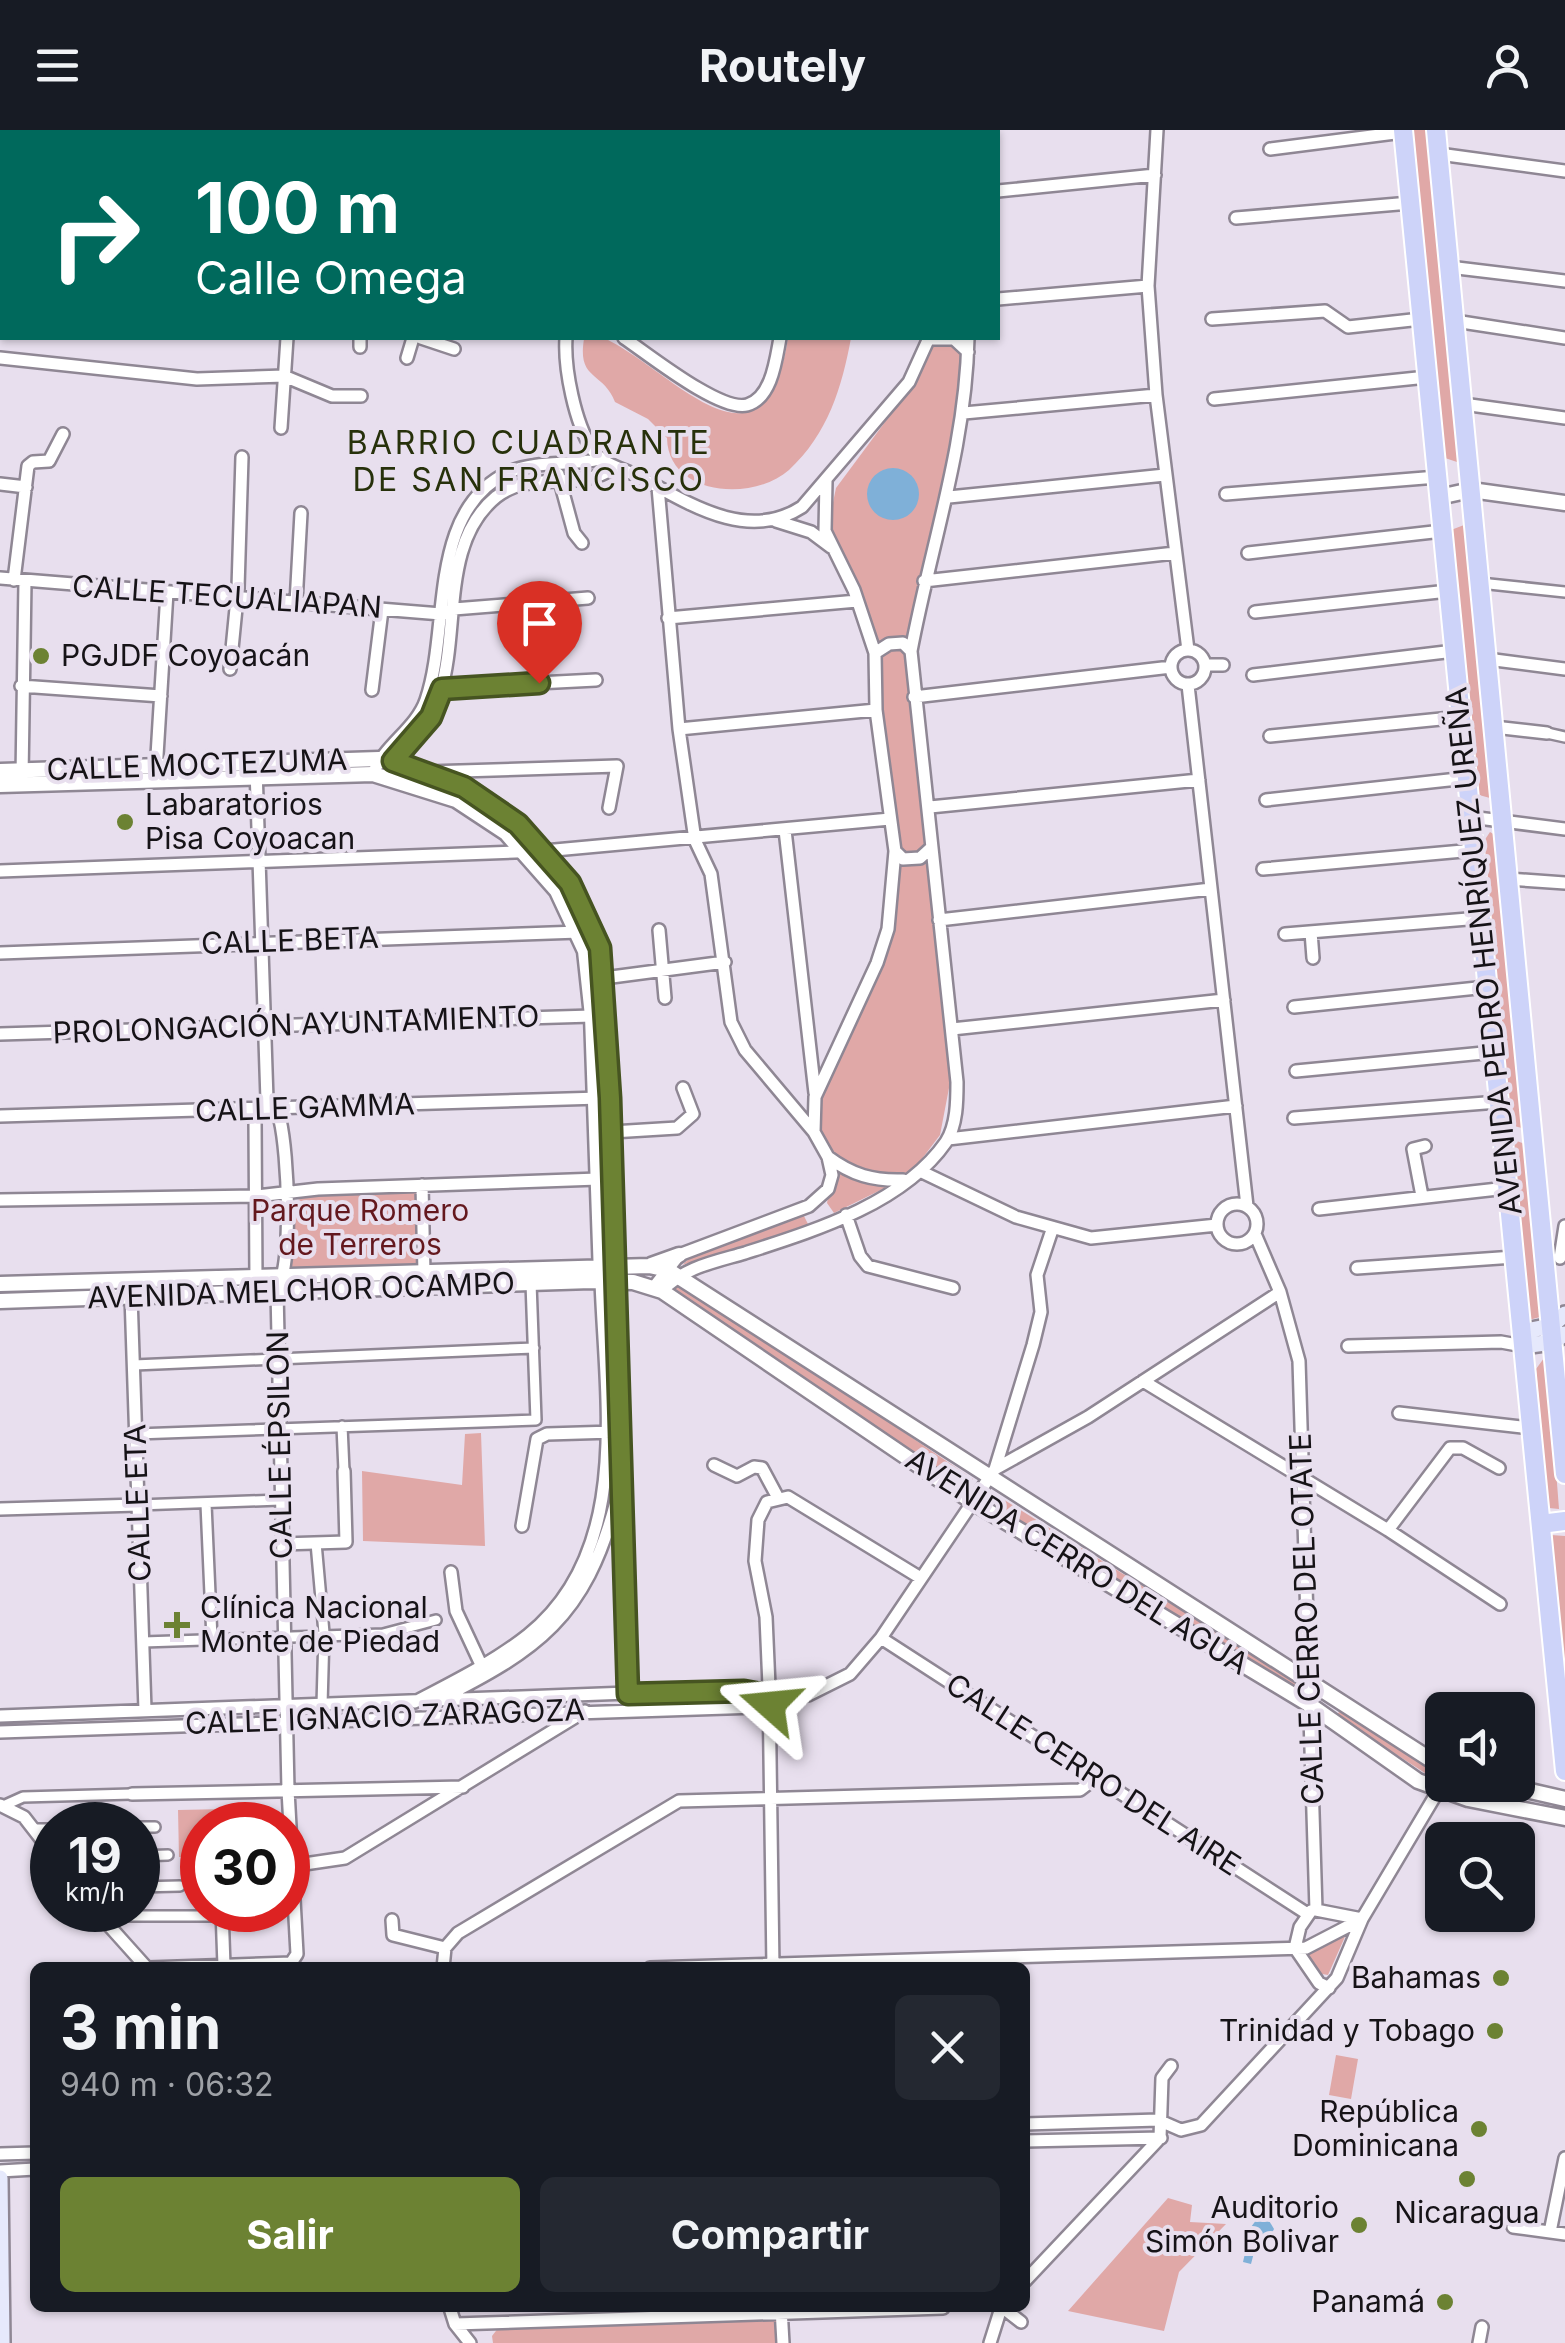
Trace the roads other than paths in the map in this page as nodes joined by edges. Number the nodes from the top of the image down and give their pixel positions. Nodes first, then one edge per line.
1 (1157, 130) edge
2 (1436, 130) edge
3 (1403, 131) edge
4 (1270, 149) dead end
5 (1438, 154) junction
6 (1565, 171) edge
7 (1155, 175) junction
8 (1000, 191) edge
9 (1410, 203) junction
10 (1236, 218) dead end
11 (1450, 267) junction
12 (1565, 282) edge
13 (1148, 286) junction
14 (1000, 299) edge
15 (1212, 319) dead end
16 (1422, 319) junction
17 (1454, 321) junction
18 (1565, 338) edge
19 (288, 340) edge
20 (412, 340) edge
21 (428, 340) edge
22 (566, 340) edge
23 (627, 340) edge
24 (779, 340) edge
25 (928, 340) edge
26 (955, 340) edge
27 (968, 340) edge
28 (454, 348) dead end
29 (968, 352) junction
30 (0, 358) edge
31 (407, 358) dead end
32 (284, 376) junction
33 (1427, 376) junction
34 (1156, 395) junction
35 (361, 396) dead end
36 (1214, 400) dead end
37 (1462, 404) junction
38 (964, 413) junction
39 (1565, 418) edge
40 (281, 428) dead end
41 (63, 434) dead end
42 (242, 457) dead end
43 (600, 459) junction
44 (558, 464) junction
45 (529, 466) junction
46 (614, 468) junction
47 (1165, 475) junction
48 (1437, 477) junction
49 (559, 478) junction
50 (826, 481) junction
51 (531, 482) junction
52 (0, 484) edge
53 (26, 487) junction
54 (658, 487) junction
55 (1471, 490) junction
56 (1226, 494) dead end
57 (949, 497) junction
58 (1439, 497) junction
59 (1565, 503) edge
60 (302, 513) dead end
61 (772, 520) junction
62 (1442, 531) junction
63 (582, 543) dead end
64 (832, 548) junction
65 (1175, 553) junction
66 (1248, 553) dead end
67 (13, 580) edge
68 (924, 581) junction
69 (1480, 583) junction
70 (168, 592) junction
71 (1448, 592) junction
72 (1565, 592) edge
73 (237, 598) junction
74 (588, 598) dead end
75 (858, 601) junction
76 (296, 603) junction
77 (382, 610) junction
78 (448, 611) junction
79 (1255, 612) dead end
80 (668, 618) junction
81 (1188, 650) junction
82 (911, 651) junction
83 (1454, 651) junction
84 (874, 653) junction
85 (1487, 659) junction
86 (1206, 665) junction
87 (1223, 666) dead end
88 (1171, 667) junction
89 (230, 669) dead end
90 (1565, 669) edge
91 (1253, 675) dead end
92 (596, 680) dead end
93 (1188, 684) junction
94 (21, 686) junction
95 (436, 688) junction
96 (372, 690) dead end
97 (160, 696) junction
98 (914, 697) junction
99 (876, 710) junction
100 (1461, 717) junction
101 (1494, 728) junction
102 (679, 729) junction
103 (1547, 733) joint
104 (1270, 736) dead end
105 (1565, 737) edge
106 (383, 767) junction
107 (0, 771) edge
108 (256, 771) junction
109 (428, 772) junction
110 (156, 774) junction
111 (22, 777) junction
112 (1466, 778) junction
113 (1199, 780) junction
114 (0, 785) edge
115 (1266, 800) dead end
116 (610, 808) dead end
117 (930, 808) junction
118 (1470, 817) junction
119 (890, 819) junction
120 (1502, 820) junction
121 (1565, 829) edge
122 (785, 830) junction
123 (695, 840) junction
124 (932, 847) junction
125 (1474, 850) junction
126 (895, 851) junction
127 (527, 852) junction
128 (544, 852) junction
129 (259, 860) junction
130 (896, 867) junction
131 (934, 869) junction
132 (1263, 869) dead end
133 (0, 870) edge
134 (1508, 879) junction
135 (1565, 883) edge
136 (1211, 889) junction
137 (1480, 918) junction
138 (939, 920) junction
139 (659, 930) dead end
140 (579, 932) junction
141 (1311, 932) junction
142 (1285, 934) dead end
143 (262, 941) junction
144 (0, 953) edge
145 (1313, 958) dead end
146 (724, 962) junction
147 (663, 973) junction
148 (604, 978) junction
149 (1487, 987) junction
150 (665, 998) dead end
151 (1224, 1000) junction
152 (1294, 1007) dead end
153 (592, 1016) junction
154 (264, 1026) junction
155 (952, 1029) junction
156 (0, 1034) edge
157 (1494, 1052) junction
158 (1296, 1071) dead end
159 (683, 1088) dead end
160 (815, 1097) junction
161 (603, 1098) junction
162 (1498, 1102) junction
163 (268, 1106) junction
164 (1236, 1106) junction
165 (0, 1116) edge
166 (1294, 1118) dead end
167 (612, 1132) junction
168 (814, 1132) junction
169 (1502, 1132) junction
170 (1533, 1133) junction
171 (948, 1139) junction
172 (1425, 1146) dead end
173 (828, 1156) junction
174 (920, 1171) junction
175 (598, 1179) junction
176 (908, 1180) junction
177 (422, 1185) junction
178 (1507, 1188) junction
179 (285, 1193) junction
180 (256, 1196) junction
181 (1422, 1196) junction
182 (0, 1200) edge
183 (809, 1206) junction
184 (1247, 1206) junction
185 (1319, 1209) dead end
186 (846, 1215) junction
187 (1217, 1225) junction
188 (818, 1228) junction
189 (1565, 1229) edge
190 (1052, 1230) junction
191 (1255, 1234) junction
192 (678, 1255) junction
193 (1552, 1256) junction
194 (1514, 1257) junction
195 (649, 1266) junction
196 (1358, 1268) dead end
197 (673, 1272) junction
198 (424, 1273) junction
199 (608, 1274) junction
200 (1565, 1278) edge
201 (0, 1284) edge
202 (256, 1284) junction
203 (281, 1284) junction
204 (531, 1284) junction
205 (953, 1288) dead end
206 (658, 1289) junction
207 (1280, 1292) junction
208 (131, 1296) junction
209 (0, 1301) edge
210 (1558, 1329) edge
211 (1522, 1339) junction
212 (1348, 1346) dead end
213 (534, 1348) junction
214 (278, 1358) junction
215 (134, 1364) junction
216 (1143, 1381) junction
217 (1399, 1412) dead end
218 (342, 1426) junction
219 (1531, 1428) junction
220 (279, 1429) junction
221 (612, 1432) junction
222 (136, 1434) junction
223 (714, 1465) dead end
224 (1500, 1468) dead end
225 (344, 1472) joint
226 (991, 1474) junction
227 (1565, 1474) edge
228 (1303, 1477) junction
229 (620, 1487) junction
230 (777, 1496) junction
231 (280, 1500) junction
232 (972, 1501) junction
233 (206, 1504) junction
234 (138, 1505) junction
235 (0, 1509) edge
236 (1565, 1521) edge
237 (1541, 1524) junction
238 (522, 1526) dead end
239 (1388, 1530) junction
240 (316, 1543) junction
241 (282, 1544) junction
242 (450, 1572) dead end
243 (919, 1578) junction
244 (1500, 1604) dead end
245 (436, 1620) dead end
246 (324, 1633) junction
247 (286, 1635) junction
248 (212, 1638) junction
249 (880, 1638) junction
250 (143, 1642) junction
251 (484, 1670) junction
252 (1309, 1680) junction
253 (628, 1694) junction
254 (587, 1695) junction
255 (770, 1700) junction
256 (432, 1703) junction
257 (411, 1704) junction
258 (288, 1705) junction
259 (322, 1705) junction
260 (1310, 1705) junction
261 (145, 1710) junction
262 (628, 1710) junction
263 (585, 1711) junction
264 (0, 1716) edge
265 (411, 1718) junction
266 (432, 1718) junction
267 (288, 1721) junction
268 (0, 1732) edge
269 (1425, 1756) edge
270 (1565, 1772) edge
271 (1097, 1777) junction
272 (1425, 1781) edge
273 (465, 1787) junction
274 (288, 1790) junction
275 (1535, 1793) edge
276 (132, 1794) joint
277 (770, 1798) junction
278 (1565, 1800) edge
279 (289, 1802) edge
280 (1431, 1802) edge
281 (1492, 1802) edge
282 (2, 1805) edge
283 (1565, 1818) edge
284 (30, 1825) edge
285 (160, 1855) edge
286 (168, 1855) dead end
287 (310, 1863) edge
288 (160, 1886) edge
289 (180, 1886) dead end
290 (1311, 1911) junction
291 (1362, 1918) junction
292 (392, 1920) dead end
293 (115, 1932) edge
294 (223, 1932) edge
295 (296, 1932) edge
296 (444, 1948) junction
297 (1295, 1948) junction
298 (143, 1962) edge
299 (224, 1962) edge
300 (292, 1962) edge
301 (443, 1962) edge
302 (774, 1962) edge
303 (890, 1962) edge
304 (1328, 1988) junction
305 (1171, 2066) dead end
306 (1158, 2120) junction
307 (1030, 2124) edge
308 (1173, 2128) junction
309 (1160, 2138) junction
310 (1030, 2141) edge
311 (30, 2153) edge
312 (0, 2154) edge
313 (1565, 2158) edge
314 (30, 2171) edge
315 (0, 2174) edge
316 (1512, 2227) dead end
317 (1550, 2232) junction
318 (1565, 2234) edge
319 (1030, 2276) edge
320 (451, 2312) edge
321 (769, 2312) edge
322 (782, 2312) edge
323 (1001, 2312) edge
324 (1008, 2312) edge
325 (1022, 2322) dead end
326 (1482, 2327) dead end
327 (460, 2336) edge
328 (2, 2342) edge
329 (783, 2343) edge
330 (990, 2343) edge
331 (1479, 2343) edge

1 - 7 street
2 - 5 main road, AVENIDA PEDRO HENRÍQUEZ UREÑA
3 - 4 street
3 - 9 main road, AVENIDA PEDRO HENRÍQUEZ UREÑA
5 - 6 street
5 - 11 main road, AVENIDA PEDRO HENRÍQUEZ UREÑA
7 - 8 street
7 - 13 street
9 - 10 street
9 - 16 main road, AVENIDA PEDRO HENRÍQUEZ UREÑA
11 - 12 street
11 - 17 main road, AVENIDA PEDRO HENRÍQUEZ UREÑA
13 - 14 street
13 - 34 street
15 - 16 street
16 - 33 main road, AVENIDA PEDRO HENRÍQUEZ UREÑA
17 - 18 street
17 - 37 main road, AVENIDA PEDRO HENRÍQUEZ UREÑA
19 - 32 street
20 - 31 street
21 - 28 street
22 - 43 street
23 - 24 street
25 - 50 street
26 - 29 street
27 - 29 street
29 - 38 street
30 - 32 street
32 - 35 street
32 - 40 street
33 - 36 street
33 - 48 main road, AVENIDA PEDRO HENRÍQUEZ UREÑA
34 - 38 street
34 - 47 street
37 - 39 street
37 - 55 main road, AVENIDA PEDRO HENRÍQUEZ UREÑA
38 - 57 street
41 - 53 street
42 - 73 street
43 - 44 street
43 - 46 street
44 - 45 street
44 - 49 street
45 - 51 street
45 - 78 street
46 - 49 street
46 - 54 street
47 - 57 street
47 - 65 street
48 - 56 street
48 - 58 main road, AVENIDA PEDRO HENRÍQUEZ UREÑA
49 - 51 street
49 - 63 street
50 - 61 street
50 - 64 street
51 - 78 street
52 - 53 street
53 - 67 street
54 - 61 street
54 - 80 street
55 - 58 street
55 - 59 street
55 - 69 main road, AVENIDA PEDRO HENRÍQUEZ UREÑA
57 - 68 street
58 - 62 main road, AVENIDA PEDRO HENRÍQUEZ UREÑA
60 - 76 street
61 - 64 street
62 - 66 street
62 - 71 main road, AVENIDA PEDRO HENRÍQUEZ UREÑA
64 - 75 street
65 - 68 street
65 - 81 street
67 - 70 street, CALLE TECUALIAPAN
67 - 94 street
68 - 82 street
69 - 72 street
69 - 85 main road, AVENIDA PEDRO HENRÍQUEZ UREÑA
70 - 73 street, CALLE TECUALIAPAN
70 - 97 street
71 - 79 street
71 - 83 main road, AVENIDA PEDRO HENRÍQUEZ UREÑA
73 - 76 street, CALLE TECUALIAPAN
73 - 89 street
74 - 78 street, CALLE TECUALIAPAN
75 - 80 street
75 - 84 street
76 - 77 street, CALLE TECUALIAPAN
77 - 78 street, CALLE TECUALIAPAN
77 - 96 street
78 - 95 street
80 - 102 street
81 - 86 street
81 - 88 street
82 - 84 street
82 - 98 street
83 - 91 street
83 - 100 main road, AVENIDA PEDRO HENRÍQUEZ UREÑA
84 - 99 street
85 - 90 street
85 - 101 main road, AVENIDA PEDRO HENRÍQUEZ UREÑA
86 - 87 street
86 - 93 street
88 - 93 street
88 - 98 street
92 - 95 street
93 - 113 street
94 - 97 street
94 - 111 street
95 - 106 street
97 - 110 street
98 - 117 street
99 - 102 street
99 - 119 street
100 - 104 street
100 - 112 main road, AVENIDA PEDRO HENRÍQUEZ UREÑA
101 - 103 street
101 - 120 main road, AVENIDA PEDRO HENRÍQUEZ UREÑA
102 - 123 street
103 - 105 street
106 - 108 street, CALLE MOCTEZUMA
106 - 109 street
106 - 127 street
107 - 111 street, CALLE MOCTEZUMA
108 - 110 street, CALLE MOCTEZUMA
108 - 129 street, CALLE ÉPSILON
109 - 116 street
109 - 128 street
110 - 111 street, CALLE MOCTEZUMA
111 - 114 street, CALLE MOCTEZUMA
112 - 115 street
112 - 118 main road, AVENIDA PEDRO HENRÍQUEZ UREÑA
113 - 117 street
113 - 136 street
117 - 124 street
118 - 120 street
118 - 125 main road, AVENIDA PEDRO HENRÍQUEZ UREÑA
119 - 122 street
119 - 126 street
120 - 121 street
120 - 134 main road, AVENIDA PEDRO HENRÍQUEZ UREÑA
122 - 123 street
122 - 160 street
123 - 128 street
123 - 146 street
124 - 126 street
124 - 131 street
125 - 132 street
125 - 137 main road, AVENIDA PEDRO HENRÍQUEZ UREÑA
126 - 130 street
127 - 128 street
127 - 129 street
127 - 140 street
128 - 148 street
129 - 133 street
129 - 143 street, CALLE ÉPSILON
130 - 131 street
130 - 160 street
131 - 138 street
134 - 135 street
134 - 170 main road, AVENIDA PEDRO HENRÍQUEZ UREÑA
136 - 138 street
136 - 151 street
137 - 141 street
137 - 149 main road, AVENIDA PEDRO HENRÍQUEZ UREÑA
138 - 155 street
139 - 147 street
140 - 143 street, CALLE BETA
140 - 153 street
141 - 142 street
141 - 145 street
143 - 144 street, CALLE BETA
143 - 154 street, CALLE ÉPSILON
146 - 147 street
146 - 168 street
147 - 148 street
147 - 150 street
148 - 161 street
149 - 152 street
149 - 157 main road, AVENIDA PEDRO HENRÍQUEZ UREÑA
151 - 155 street
151 - 164 street
153 - 154 street, PROLONGACIÓN AYUNTAMIENTO
153 - 161 street
154 - 156 street, PROLONGACIÓN AYUNTAMIENTO
154 - 163 street, CALLE ÉPSILON
155 - 171 street
157 - 158 street
157 - 162 main road, AVENIDA PEDRO HENRÍQUEZ UREÑA
159 - 167 street
160 - 168 street
161 - 163 street, CALLE GAMMA
161 - 167 street
161 - 175 street
162 - 166 street
162 - 169 main road, AVENIDA PEDRO HENRÍQUEZ UREÑA
163 - 165 street, CALLE GAMMA
163 - 179 street, CALLE ÉPSILON
163 - 180 street, CALLE ÉPSILON
164 - 171 street
164 - 184 street
167 - 199 street
168 - 173 street
169 - 170 main road
169 - 178 main road, AVENIDA PEDRO HENRÍQUEZ UREÑA
170 - 193 main road, AVENIDA PEDRO HENRÍQUEZ UREÑA
171 - 174 street
172 - 181 street
173 - 176 street
173 - 183 street
174 - 176 street
174 - 190 street
175 - 177 street
175 - 199 street
176 - 186 street
177 - 179 street
177 - 198 street
178 - 181 street
178 - 194 main road, AVENIDA PEDRO HENRÍQUEZ UREÑA
179 - 180 street
179 - 203 street, CALLE ÉPSILON
180 - 182 street
180 - 202 street, CALLE ÉPSILON
181 - 185 street
183 - 188 street
183 - 192 street
184 - 187 street
184 - 191 street
186 - 188 street
186 - 205 street
187 - 190 street
187 - 191 street
188 - 197 street
189 - 193 street
190 - 226 street
191 - 207 street, CALLE CERRO DEL OTATE
192 - 195 street
192 - 197 street
193 - 200 main road
193 - 210 main road, AVENIDA PEDRO HENRÍQUEZ UREÑA
194 - 196 street
194 - 211 main road, AVENIDA PEDRO HENRÍQUEZ UREÑA
195 - 197 street, AVENIDA CERRO DEL AGUA
195 - 199 street, AVENIDA CERRO DEL AGUA
197 - 206 street
197 - 226 street, AVENIDA CERRO DEL AGUA
198 - 199 street, AVENIDA MELCHOR OCAMPO
198 - 203 street, AVENIDA MELCHOR OCAMPO
199 - 204 street, AVENIDA MELCHOR OCAMPO
199 - 206 street, AVENIDA CERRO DEL AGUA
199 - 221 street
201 - 202 street, AVENIDA MELCHOR OCAMPO
202 - 203 street, AVENIDA MELCHOR OCAMPO
202 - 208 street, AVENIDA MELCHOR OCAMPO
203 - 204 street, AVENIDA MELCHOR OCAMPO
203 - 214 street, CALLE ÉPSILON
204 - 213 street
206 - 232 street, AVENIDA CERRO DEL AGUA
207 - 216 street
207 - 228 street, CALLE CERRO DEL OTATE
208 - 209 street, AVENIDA MELCHOR OCAMPO
208 - 215 street, CALLE ETA
210 - 211 main road
210 - 227 main road, AVENIDA PEDRO HENRÍQUEZ UREÑA
211 - 212 street
211 - 219 main road, AVENIDA PEDRO HENRÍQUEZ UREÑA
213 - 214 street
213 - 218 street
214 - 215 street
214 - 220 street, CALLE ÉPSILON
215 - 222 street, CALLE ETA
216 - 226 street
216 - 228 street
217 - 219 street
218 - 220 street
218 - 225 street
219 - 237 main road, AVENIDA PEDRO HENRÍQUEZ UREÑA
220 - 222 street
220 - 231 street, CALLE ÉPSILON
221 - 229 street
221 - 238 street
221 - 251 street
222 - 234 street, CALLE ETA
223 - 230 street
224 - 239 street
225 - 240 street
226 - 232 street
226 - 252 street, AVENIDA CERRO DEL AGUA
228 - 239 street
228 - 252 street, CALLE CERRO DEL OTATE
229 - 251 street
229 - 253 street
230 - 243 street
230 - 255 street
231 - 233 street
231 - 241 street, CALLE ÉPSILON
232 - 243 street
232 - 260 street, AVENIDA CERRO DEL AGUA
233 - 234 street
233 - 248 street
234 - 235 street
234 - 250 street, CALLE ETA
236 - 237 main road
237 - 270 main road, AVENIDA PEDRO HENRÍQUEZ UREÑA
239 - 244 street
240 - 241 street
240 - 246 street
241 - 247 street, CALLE ÉPSILON
242 - 251 street
243 - 249 street
245 - 246 street
246 - 247 street
246 - 259 street
247 - 248 street
247 - 258 street, CALLE ÉPSILON
248 - 250 street
249 - 255 street
249 - 271 street, CALLE CERRO DEL AIRE
250 - 261 street, CALLE ETA
251 - 256 street
251 - 257 street
252 - 260 street, CALLE CERRO DEL OTATE
252 - 269 street, AVENIDA CERRO DEL AGUA
253 - 254 street, CALLE IGNACIO ZARAGOZA
253 - 255 street, CALLE IGNACIO ZARAGOZA
253 - 262 street
254 - 256 street, CALLE IGNACIO ZARAGOZA
254 - 263 street
255 - 262 street, CALLE IGNACIO ZARAGOZA
255 - 277 street
256 - 257 street, CALLE IGNACIO ZARAGOZA
256 - 266 street
257 - 259 street, CALLE IGNACIO ZARAGOZA
257 - 265 street
258 - 259 street, CALLE IGNACIO ZARAGOZA
258 - 261 street, CALLE IGNACIO ZARAGOZA
258 - 267 street, CALLE ÉPSILON
260 - 272 street, AVENIDA CERRO DEL AGUA
260 - 290 street, CALLE CERRO DEL OTATE
261 - 264 street, CALLE IGNACIO ZARAGOZA
262 - 263 street, CALLE IGNACIO ZARAGOZA
263 - 266 street, CALLE IGNACIO ZARAGOZA
263 - 273 street
265 - 266 street, CALLE IGNACIO ZARAGOZA
265 - 267 street, CALLE IGNACIO ZARAGOZA
267 - 268 street, CALLE IGNACIO ZARAGOZA
267 - 274 street, CALLE ÉPSILON
271 - 277 street
271 - 290 street, CALLE CERRO DEL AIRE
273 - 274 street
273 - 287 street
274 - 276 street
274 - 279 street, CALLE ÉPSILON
275 - 278 street
276 - 282 street
277 - 296 street
277 - 302 street
280 - 291 street
281 - 283 street, AVENIDA CERRO DEL AGUA
282 - 284 street
285 - 286 street
288 - 289 street
290 - 291 street
290 - 297 street, CALLE CERRO DEL OTATE
291 - 297 street
291 - 304 street
292 - 296 street
293 - 298 street
294 - 299 street
295 - 300 street, CALLE ÉPSILON
296 - 301 street
297 - 303 street
297 - 304 street
304 - 308 street
305 - 306 street
306 - 307 street
306 - 308 street
306 - 309 street
308 - 309 street
309 - 310 street
309 - 319 street
311 - 312 street
313 - 317 street
314 - 315 street
315 - 328 main road
316 - 317 street
317 - 318 street
320 - 327 street
321 - 327 street
322 - 329 street
323 - 330 street
324 - 325 street
326 - 331 street

